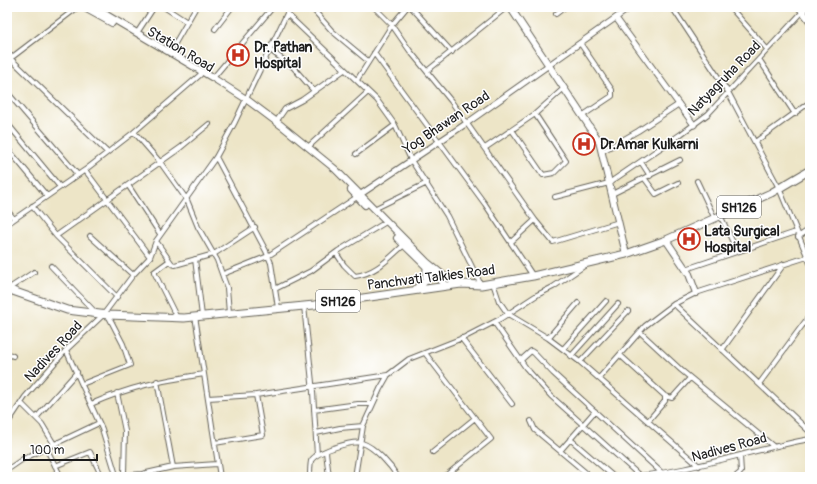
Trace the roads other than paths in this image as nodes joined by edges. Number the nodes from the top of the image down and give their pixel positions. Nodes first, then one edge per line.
1 (78, 7) edge
2 (83, 7) edge
3 (93, 7) edge
4 (154, 7) edge
5 (164, 7) edge
6 (196, 7) edge
7 (232, 7) edge
8 (273, 7) edge
9 (290, 7) edge
10 (311, 7) edge
11 (374, 7) edge
12 (407, 7) edge
13 (411, 7) edge
14 (507, 7) edge
15 (510, 7) edge
16 (565, 7) edge
17 (631, 7) edge
18 (672, 7) edge
19 (730, 7) edge
20 (799, 7) edge
21 (805, 10) edge
22 (287, 14) junction
23 (556, 14) dead end
24 (616, 18) junction
25 (810, 21) edge
26 (187, 22) junction
27 (392, 25) junction
28 (215, 29) dead end
29 (137, 33) junction
30 (580, 43) junction
31 (767, 49) junction
32 (270, 50) junction
33 (170, 52) junction
34 (452, 52) junction
35 (374, 53) junction
36 (759, 59) junction
37 (9, 60) edge
38 (368, 61) junction
39 (548, 66) junction
40 (344, 70) junction
41 (427, 71) junction
42 (201, 73) junction
43 (214, 78) junction
44 (357, 80) junction
45 (563, 89) junction
46 (314, 91) junction
47 (7, 92) edge
48 (368, 92) junction
49 (728, 92) junction
50 (245, 100) junction
51 (810, 102) edge
52 (679, 104) junction
53 (535, 114) junction
54 (796, 114) junction
55 (582, 116) junction
56 (276, 122) junction
57 (7, 123) edge
58 (467, 123) junction
59 (208, 124) dead end
60 (395, 124) junction
61 (694, 125) junction
62 (512, 130) junction
63 (134, 132) junction
64 (440, 141) junction
65 (755, 142) junction
66 (308, 147) junction
67 (7, 148) edge
68 (484, 148) junction
69 (603, 151) junction
70 (107, 152) junction
71 (356, 154) dead end
72 (216, 156) junction
73 (411, 160) junction
74 (680, 160) dead end
75 (160, 162) junction
76 (641, 162) junction
77 (85, 170) junction
78 (810, 170) edge
79 (78, 175) junction
80 (650, 176) junction
81 (645, 179) junction
82 (697, 181) dead end
83 (427, 183) junction
84 (609, 183) junction
85 (678, 183) dead end
86 (128, 185) junction
87 (60, 187) junction
88 (779, 188) junction
89 (612, 194) junction
90 (47, 196) junction
91 (358, 196) junction
92 (555, 198) dead end
93 (108, 200) junction
94 (186, 200) junction
95 (32, 206) junction
96 (374, 209) junction
97 (7, 210) edge
98 (717, 216) junction
99 (14, 219) junction
100 (535, 220) junction
101 (385, 222) junction
102 (620, 222) junction
103 (7, 224) edge
104 (255, 227) junction
105 (810, 229) edge
106 (796, 232) junction
107 (160, 234) junction
108 (56, 236) junction
109 (90, 236) dead end
110 (798, 237) junction
111 (666, 240) junction
112 (156, 241) junction
113 (511, 242) junction
114 (405, 244) junction
115 (737, 251) junction
116 (336, 252) junction
117 (214, 254) junction
118 (626, 254) junction
119 (268, 256) junction
120 (150, 257) junction
121 (807, 257) junction
122 (195, 259) junction
123 (169, 260) junction
124 (810, 263) edge
125 (784, 264) junction
126 (51, 266) dead end
127 (584, 266) junction
128 (428, 269) junction
129 (686, 269) junction
130 (34, 272) dead end
131 (222, 274) junction
132 (133, 275) junction
133 (533, 276) junction
134 (493, 283) junction
135 (461, 284) junction
136 (446, 286) junction
137 (481, 286) junction
138 (7, 289) edge
139 (274, 289) junction
140 (412, 291) junction
141 (696, 293) junction
142 (117, 297) junction
143 (606, 301) dead end
144 (578, 303) dead end
145 (618, 304) dead end
146 (674, 304) junction
147 (304, 306) junction
148 (278, 308) junction
149 (628, 311) dead end
150 (230, 313) junction
151 (103, 314) junction
152 (508, 314) junction
153 (810, 315) edge
154 (198, 316) junction
155 (177, 318) junction
156 (494, 322) junction
157 (640, 332) junction
158 (461, 338) junction
159 (548, 338) junction
160 (563, 349) junction
161 (66, 350) junction
162 (722, 350) junction
163 (425, 352) junction
164 (7, 353) edge
165 (620, 355) junction
166 (13, 356) dead end
167 (571, 356) junction
168 (521, 360) junction
169 (580, 362) junction
170 (77, 372) junction
171 (204, 374) junction
172 (388, 375) junction
173 (599, 378) junction
174 (690, 378) junction
175 (157, 381) junction
176 (82, 384) junction
177 (759, 384) junction
178 (312, 386) junction
179 (117, 393) junction
180 (256, 395) junction
181 (665, 396) junction
182 (208, 398) junction
183 (21, 403) junction
184 (91, 404) junction
185 (372, 404) junction
186 (512, 404) dead end
187 (314, 410) junction
188 (595, 411) junction
189 (36, 418) junction
190 (475, 418) junction
191 (648, 421) junction
192 (531, 422) dead end
193 (99, 423) junction
194 (7, 424) edge
195 (582, 424) junction
196 (363, 426) junction
197 (810, 432) edge
198 (316, 433) junction
199 (570, 439) junction
200 (810, 439) edge
201 (215, 443) junction
202 (359, 443) junction
203 (54, 444) junction
204 (773, 446) junction
205 (46, 448) junction
206 (560, 451) junction
207 (326, 452) junction
208 (433, 452) dead end
209 (317, 455) junction
210 (740, 456) junction
211 (217, 464) junction
212 (55, 466) junction
213 (699, 466) junction
214 (173, 467) junction
215 (7, 470) edge
216 (58, 472) junction
217 (672, 472) junction
218 (662, 473) junction
219 (124, 474) junction
220 (116, 475) junction
221 (636, 476) edge
222 (49, 477) edge
223 (61, 477) edge
224 (102, 477) edge
225 (106, 477) edge
226 (220, 477) edge
227 (310, 477) edge
228 (329, 477) edge
229 (355, 477) edge
230 (398, 477) edge
231 (444, 477) edge
232 (591, 477) edge
233 (614, 477) edge
234 (629, 477) edge
235 (677, 477) edge
236 (735, 477) edge

1 - 37 street
2 - 42 main road, Station Road
3 - 29 main road, Station Road
4 - 29 street
5 - 26 street
6 - 26 street
7 - 28 street
8 - 43 street
9 - 22 street
10 - 38 street
11 - 27 street
12 - 27 street
13 - 34 street
14 - 34 street
15 - 39 main road
16 - 23 street
17 - 24 street, Yog Bhawan Road
18 - 49 street
19 - 31 street
20 - 21 main road
21 - 25 main road
21 - 31 street, Natyagruha Road
22 - 32 street
22 - 40 street
24 - 30 street, Yog Bhawan Road
24 - 52 street
26 - 33 street
27 - 35 street
27 - 41 street
29 - 33 main road, Station Road
30 - 39 street, Yog Bhawan Road
30 - 55 street
31 - 36 street, Natyagruha Road
32 - 46 street
32 - 50 street
33 - 42 main road, Station Road
34 - 41 street
35 - 38 street
35 - 64 street
36 - 49 street, Natyagruha Road
36 - 54 street
37 - 70 street
38 - 44 street
39 - 45 main road
39 - 58 street, Yog Bhawan Road
40 - 44 street
40 - 46 street
41 - 58 street
42 - 43 main road, Station Road
42 - 50 main road, Station Road
42 - 63 street
43 - 50 main road, Station Road
44 - 48 street
45 - 53 street
45 - 55 main road
46 - 56 street
47 - 79 street
48 - 60 street
48 - 66 street
49 - 61 street, Natyagruha Road
49 - 65 street
50 - 56 main road
50 - 72 street
50 - 91 main road
51 - 54 street
52 - 61 street
52 - 69 street
53 - 62 street
53 - 62 street
54 - 65 street
55 - 69 main road
56 - 66 main road
57 - 87 street
58 - 64 street, Yog Bhawan Road
58 - 68 street
59 - 75 street
60 - 71 street
60 - 73 street
61 - 76 street, Natyagruha Road
62 - 68 street
63 - 70 street
63 - 75 street
64 - 73 street, Yog Bhawan Road
64 - 113 street
65 - 88 street
66 - 91 main road
67 - 90 street
68 - 100 street
69 - 84 main road
70 - 77 street
72 - 94 street
72 - 104 street
73 - 83 street
73 - 91 street, Yog Bhawan Road
74 - 80 street
75 - 86 street
75 - 94 street
76 - 80 street
76 - 84 street, Natyagruha Road
77 - 79 street
77 - 93 street
78 - 88 main road, SH126
79 - 87 street
80 - 81 street
81 - 85 street
81 - 89 street
82 - 98 street
83 - 96 street
83 - 137 street
84 - 89 main road
84 - 92 street, Natyagruha Road
86 - 93 street
86 - 107 street
87 - 90 street
88 - 98 main road, SH126
88 - 106 street
89 - 102 main road
90 - 95 street
91 - 96 main road
91 - 101 main road
91 - 119 street
93 - 108 street
93 - 120 street
94 - 107 street
94 - 117 street
95 - 99 street
95 - 108 street
96 - 101 main road
97 - 99 street
98 - 111 main road, SH126
98 - 115 street
99 - 103 street
100 - 102 street
100 - 113 street
101 - 114 main road
101 - 116 street
102 - 118 main road
104 - 117 street
104 - 119 street
105 - 110 street
106 - 110 street
106 - 115 street
107 - 112 street
108 - 142 street
109 - 132 street
110 - 121 street
111 - 118 main road, Panchvati Talkies Road / SH126
111 - 129 main road
112 - 120 street
112 - 123 street
113 - 133 street
114 - 116 street
114 - 128 main road
114 - 135 main road
115 - 129 street
116 - 139 street
117 - 122 street
117 - 131 street
118 - 127 main road, Panchvati Talkies Road / SH126
119 - 131 street
119 - 139 street
120 - 132 street, Nadives Road
121 - 124 street
121 - 125 street
122 - 123 street
122 - 154 street
123 - 155 street
125 - 141 street
125 - 162 street
126 - 151 street
127 - 133 main road, Panchvati Talkies Road / SH126
127 - 152 street
128 - 136 main road
128 - 140 main road
129 - 141 main road
130 - 138 street
131 - 150 street
132 - 142 street, Nadives Road
133 - 134 main road, Panchvati Talkies Road / SH126
134 - 137 main road, Panchvati Talkies Road / SH126
134 - 152 street
135 - 136 main road, Panchvati Talkies Road / SH126
135 - 137 main road, Panchvati Talkies Road / SH126
136 - 140 main road, Panchvati Talkies Road / SH126
138 - 151 main road, Panchvati Talkies Road / SH126
139 - 148 street
140 - 147 main road, Panchvati Talkies Road / SH126
141 - 146 street
142 - 151 street, Nadives Road
143 - 160 street
144 - 159 street
145 - 167 street
146 - 157 street
146 - 162 street
147 - 148 main road, Panchvati Talkies Road / SH126
147 - 178 street
148 - 150 main road, Panchvati Talkies Road / SH126
149 - 169 street
150 - 154 main road, Panchvati Talkies Road / SH126
151 - 155 main road, Panchvati Talkies Road / SH126
151 - 161 street, Nadives Road
151 - 176 street
152 - 156 street
152 - 159 street
153 - 177 street
154 - 155 main road, Panchvati Talkies Road / SH126
154 - 171 street
156 - 158 street
156 - 168 street
157 - 165 street
157 - 174 street
158 - 163 street
158 - 186 street
159 - 160 street
160 - 167 street
161 - 170 street
161 - 183 street, Nadives Road
162 - 177 street
163 - 172 street
163 - 190 street
164 - 166 street
165 - 173 street
165 - 181 street
167 - 169 street
168 - 188 street
168 - 195 street
169 - 173 street
170 - 176 street
170 - 189 street
171 - 175 street
171 - 182 street
172 - 178 street
172 - 185 street
173 - 191 street
174 - 181 street
174 - 204 street
175 - 179 street
175 - 214 street
176 - 184 street
177 - 197 street
178 - 180 street
178 - 187 street
179 - 184 street
179 - 219 street
180 - 182 street
180 - 201 street
181 - 191 street
182 - 201 street
183 - 189 street
183 - 194 street, Nadives Road
184 - 193 street
185 - 187 street
185 - 196 street
187 - 198 street
188 - 195 street
188 - 218 street
189 - 203 street
190 - 208 street
190 - 231 street
191 - 213 street
192 - 206 street
193 - 203 street
193 - 220 street
195 - 199 street
195 - 221 street
196 - 198 street
196 - 202 street
198 - 209 street
199 - 206 street
199 - 233 street
200 - 204 street, Nadives Road
201 - 211 street
202 - 207 street
202 - 229 street
202 - 230 street
203 - 205 street
204 - 210 street, Nadives Road
205 - 212 street
205 - 215 street
206 - 232 street
207 - 209 street
207 - 228 street
209 - 227 street
210 - 213 street, Nadives Road
210 - 236 street
211 - 214 street
211 - 226 street
212 - 216 street
212 - 224 street
213 - 217 street, Nadives Road
214 - 219 street
216 - 222 street
216 - 223 street
217 - 218 street, Nadives Road
217 - 235 street
218 - 221 street, Nadives Road
219 - 220 street
220 - 225 street
221 - 234 street, Nadives Road

